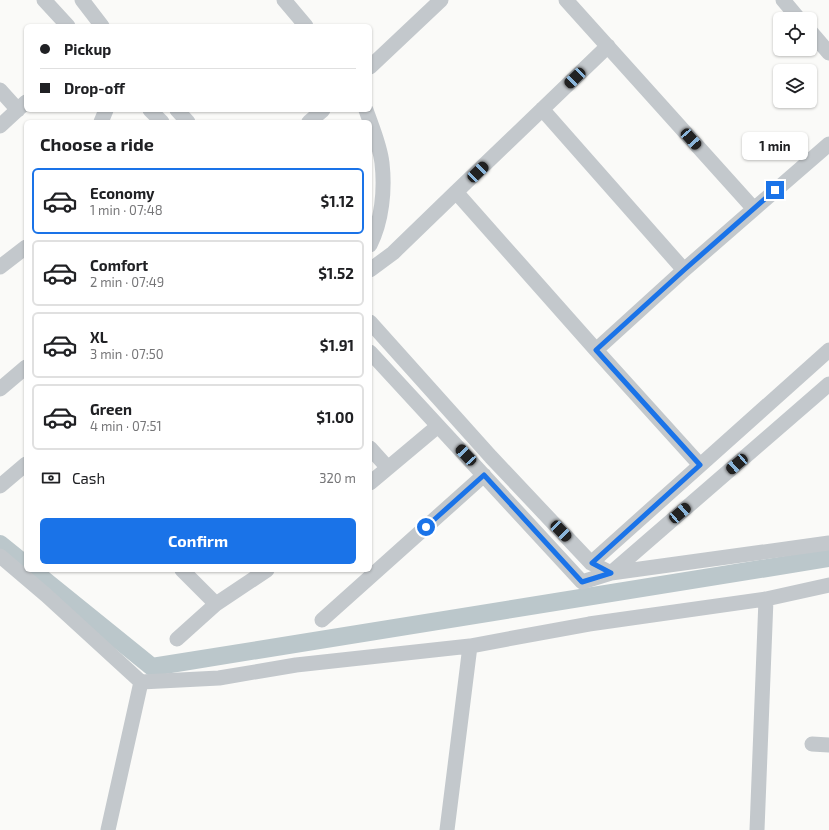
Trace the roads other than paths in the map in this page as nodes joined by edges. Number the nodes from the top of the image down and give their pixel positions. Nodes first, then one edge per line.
1 (44, 0) edge
2 (284, 0) edge
3 (440, 0) edge
4 (566, 0) edge
5 (783, 0) edge
6 (84, 1) edge
7 (793, 12) edge
8 (66, 24) edge
9 (101, 24) edge
10 (304, 24) edge
11 (817, 40) edge
12 (608, 46) junction
13 (829, 53) edge
14 (372, 66) edge
15 (0, 90) edge
16 (22, 106) edge
17 (542, 109) junction
18 (152, 112) edge
19 (178, 112) edge
20 (321, 112) edge
21 (160, 120) edge
22 (186, 120) edge
23 (311, 120) edge
24 (0, 126) edge
25 (372, 127) edge
26 (829, 144) edge
27 (456, 192) junction
28 (754, 209) junction
29 (372, 241) edge
30 (24, 249) edge
31 (0, 267) edge
32 (372, 269) edge
33 (684, 270) junction
34 (372, 324) edge
35 (596, 350) junction
36 (829, 350) edge
37 (372, 354) edge
38 (24, 369) edge
39 (829, 384) edge
40 (0, 389) edge
41 (438, 426) junction
42 (372, 450) edge
43 (700, 465) junction
44 (24, 466) edge
45 (388, 468) junction
46 (484, 475) junction
47 (372, 481) edge
48 (0, 486) edge
49 (829, 543) edge
50 (0, 556) edge
51 (592, 563) junction
52 (184, 572) edge
53 (264, 572) edge
54 (611, 573) junction
55 (829, 585) edge
56 (766, 599) junction
57 (216, 604) junction
58 (322, 620) dead end
59 (177, 639) dead end
60 (470, 646) junction
61 (141, 682) junction
62 (812, 744) dead end
63 (829, 745) edge
64 (108, 830) edge
65 (447, 830) edge
66 (757, 830) edge

1 - 8 street
2 - 10 street
3 - 14 street
4 - 12 street
5 - 7 street
6 - 9 street
11 - 13 street
12 - 17 street
12 - 28 street
15 - 16 street
16 - 24 street
17 - 27 street
17 - 33 street
18 - 21 street
19 - 22 street
20 - 23 street
25 - 29 street
26 - 28 street
27 - 32 street
27 - 35 street
28 - 33 street
30 - 31 street
33 - 35 street
34 - 51 street
35 - 43 street
36 - 43 street
37 - 41 street
38 - 40 street
39 - 54 street
41 - 45 street
41 - 46 street
42 - 45 street
43 - 51 street
44 - 48 street
45 - 47 street
46 - 54 street
46 - 58 street
49 - 54 street
50 - 61 street
51 - 54 street
52 - 57 street
53 - 57 street
55 - 56 street
56 - 60 street
56 - 66 street
57 - 59 street
60 - 61 street
60 - 65 street
61 - 64 street
62 - 63 street

